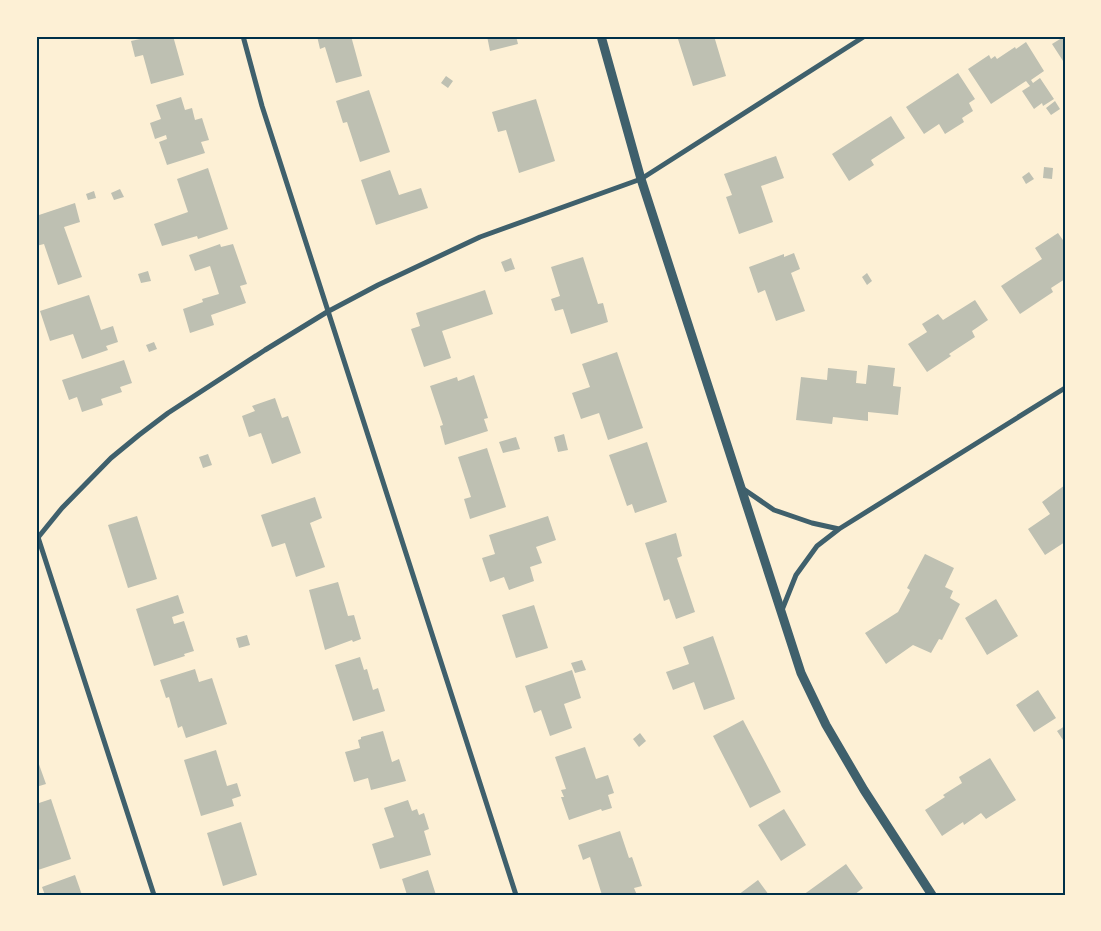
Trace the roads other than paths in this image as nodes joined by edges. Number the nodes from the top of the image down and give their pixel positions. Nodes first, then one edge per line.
1 (243, 36) edge
2 (600, 36) edge
3 (865, 36) edge
4 (641, 179) junction
5 (328, 312) junction
6 (1065, 388) edge
7 (742, 488) junction
8 (839, 529) junction
9 (36, 531) edge
10 (37, 539) edge
11 (782, 610) junction
12 (154, 895) edge
13 (516, 895) edge
14 (932, 895) edge

1 - 5 street
2 - 4 street
3 - 4 street
4 - 5 street
4 - 7 street
5 - 10 street
5 - 13 street
6 - 8 street
7 - 8 street
7 - 11 street
8 - 11 street
9 - 10 street
10 - 12 street
11 - 14 street

